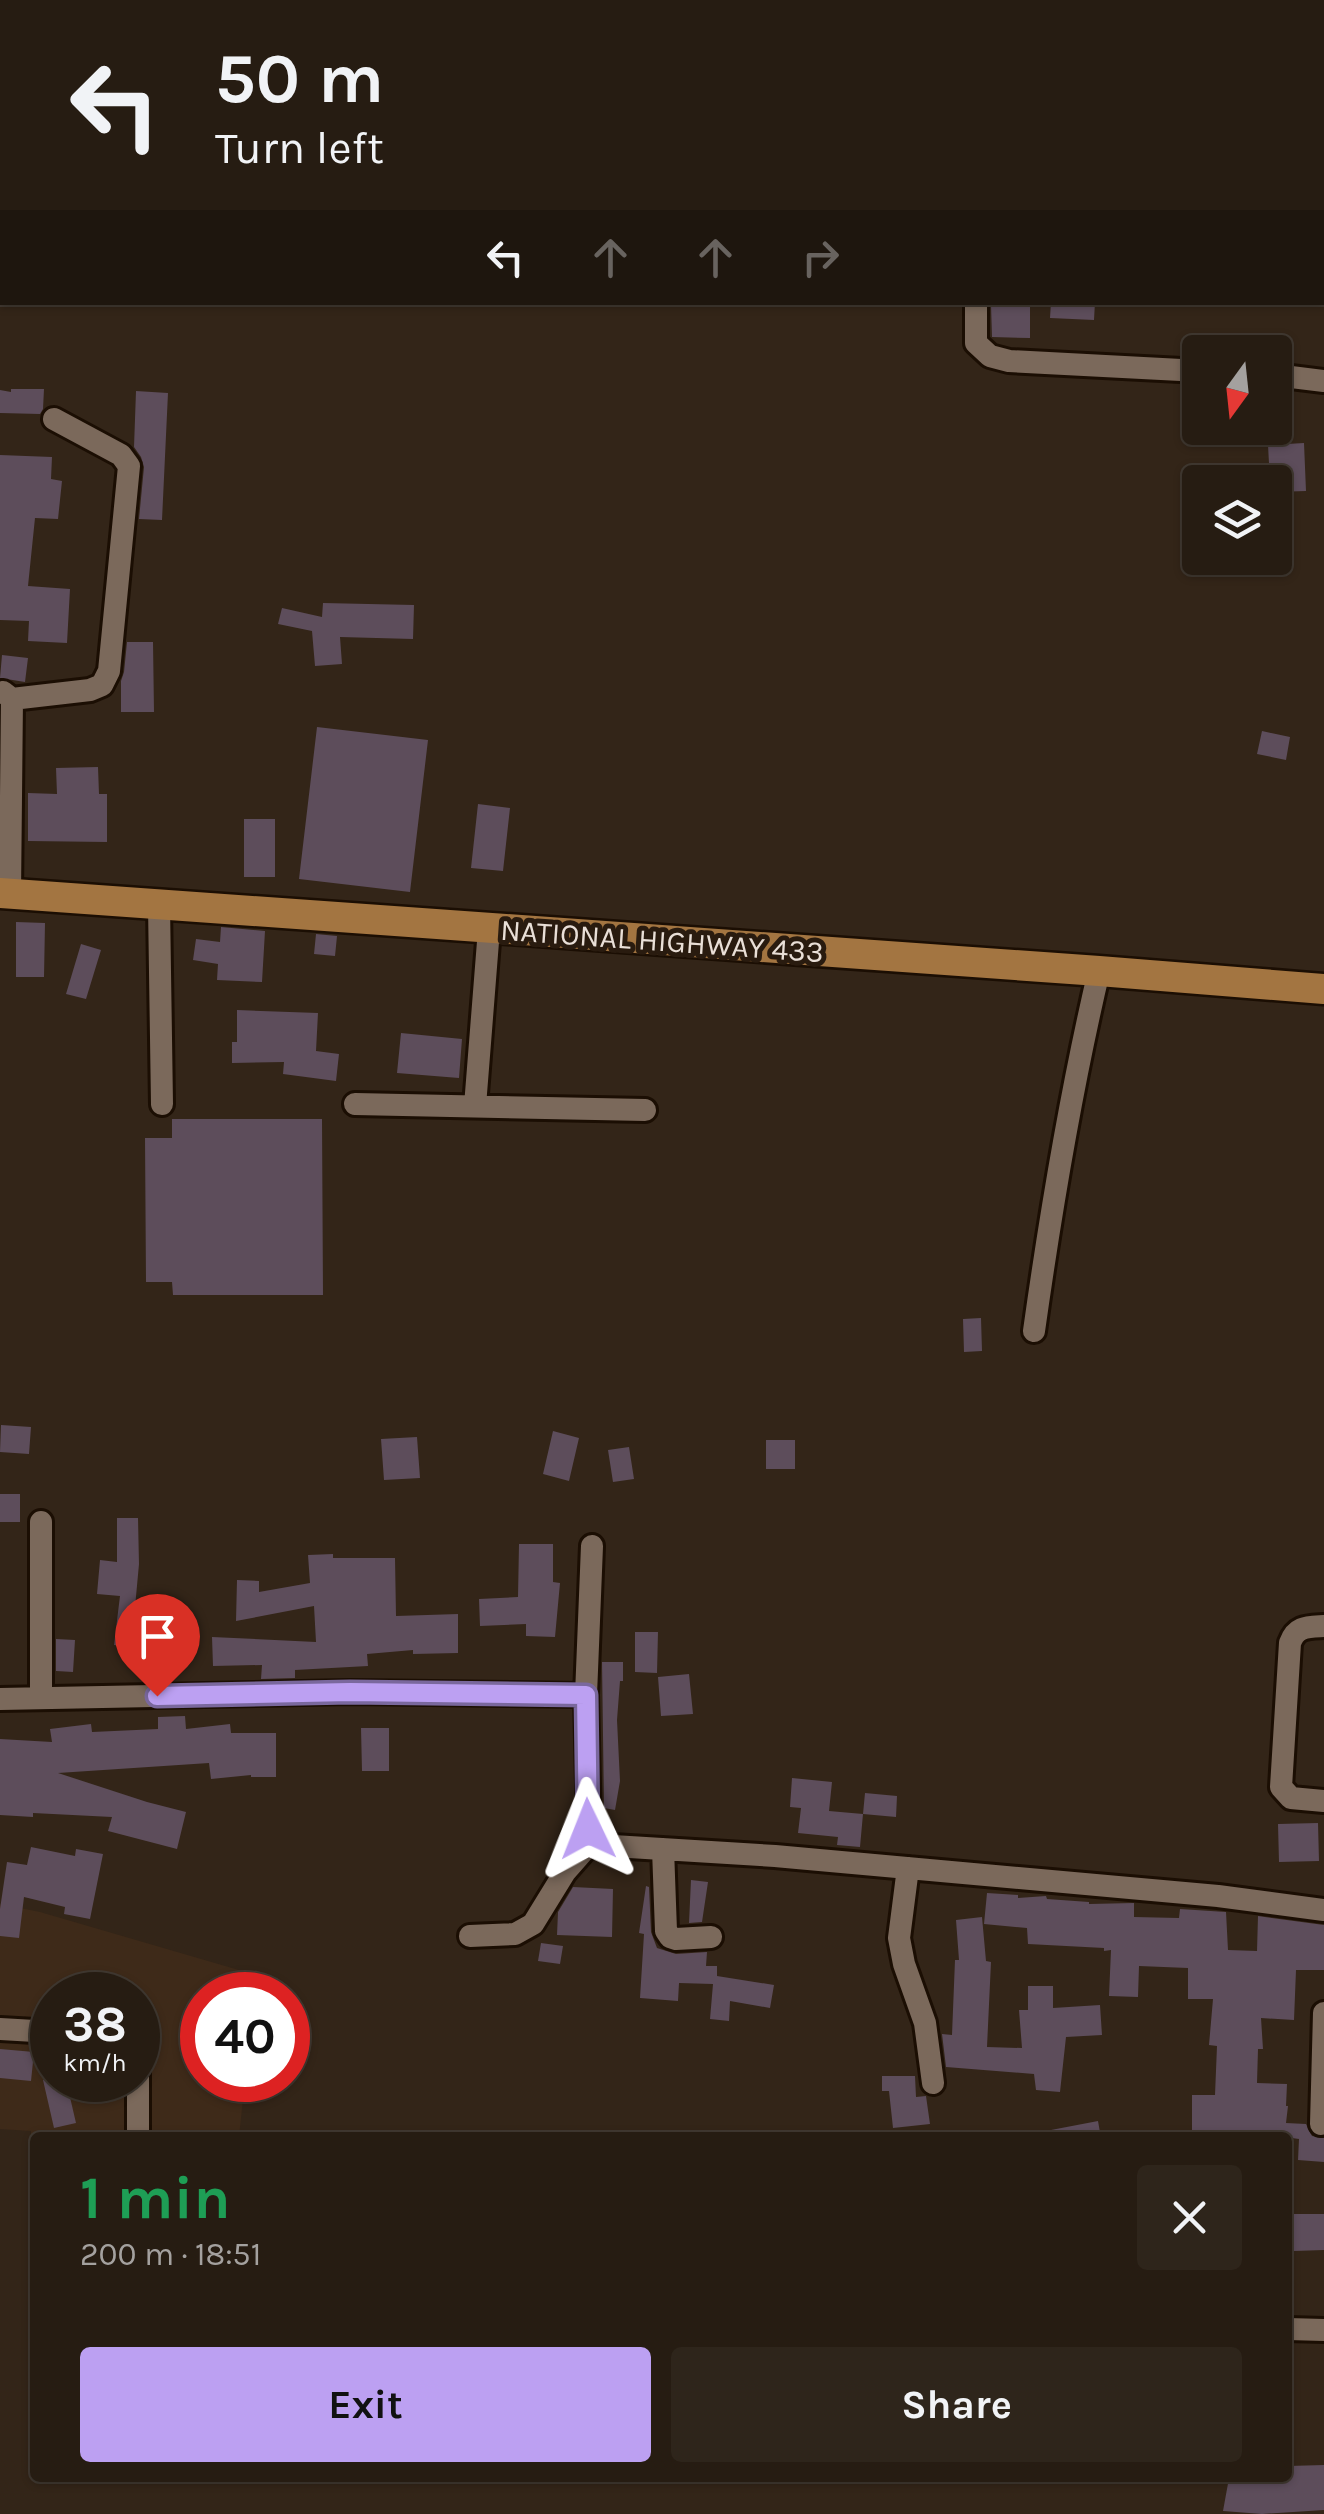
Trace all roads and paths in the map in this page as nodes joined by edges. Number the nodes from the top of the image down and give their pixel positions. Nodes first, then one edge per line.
1 (976, 305) edge
2 (1182, 370) edge
3 (1292, 377) edge
4 (1324, 381) edge
5 (54, 419) dead end
6 (6, 694) edge
7 (5, 893) edge
8 (159, 905) junction
9 (489, 929) junction
10 (1098, 970) junction
11 (1324, 989) edge
12 (162, 1104) dead end
13 (355, 1104) dead end
14 (475, 1106) junction
15 (645, 1110) dead end
16 (1034, 1331) dead end
17 (41, 1522) dead end
18 (592, 1546) dead end
19 (1324, 1626) edge
20 (586, 1695) junction
21 (0, 1698) edge
22 (41, 1698) junction
23 (1324, 1801) edge
24 (594, 1839) junction
25 (663, 1849) junction
26 (908, 1868) junction
27 (1324, 1910) edge
28 (470, 1936) dead end
29 (712, 1938) dead end
30 (1324, 2014) edge
31 (0, 2029) edge
32 (30, 2031) edge
33 (933, 2083) dead end
34 (138, 2102) edge
35 (1321, 2124) dead end
36 (138, 2132) edge
37 (1292, 2330) edge
38 (1324, 2330) edge

1 - 2 street
3 - 4 street
5 - 6 street
6 - 7 street
7 - 8 main road, NATIONAL HIGHWAY 433
8 - 9 main road, NATIONAL HIGHWAY 433
8 - 12 street
9 - 10 main road, NATIONAL HIGHWAY 433
9 - 14 street
10 - 11 main road, NATIONAL HIGHWAY 433
10 - 16 street
13 - 14 street
14 - 15 street
17 - 22 street
18 - 20 street
19 - 23 street
20 - 22 street
20 - 24 street
21 - 22 street
24 - 25 street
24 - 28 street
25 - 26 street
25 - 29 street
26 - 27 street
26 - 33 street
30 - 35 street
31 - 32 street
34 - 36 street
37 - 38 street

